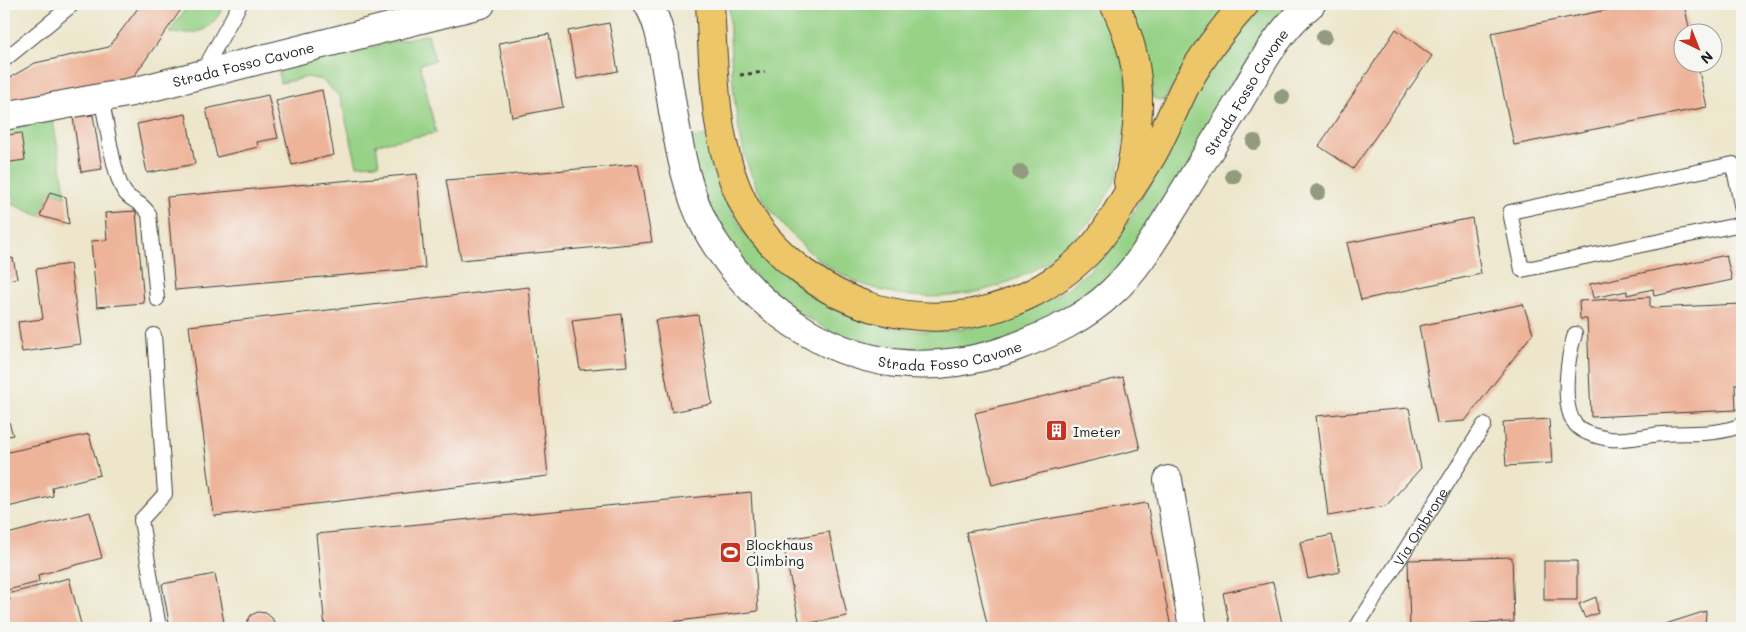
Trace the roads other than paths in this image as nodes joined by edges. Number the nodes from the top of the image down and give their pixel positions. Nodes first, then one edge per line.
1 (73, 4) edge
2 (240, 4) edge
3 (481, 4) edge
4 (648, 4) edge
5 (710, 4) edge
6 (1114, 4) edge
7 (1245, 4) edge
8 (1311, 4) edge
9 (4, 60) edge
10 (202, 73) junction
11 (101, 98) junction
12 (4, 116) edge
13 (1740, 192) edge
14 (1123, 200) junction
15 (1742, 210) edge
16 (1742, 224) edge
17 (158, 299) dead end
18 (154, 334) dead end
19 (1574, 334) dead end
20 (1484, 425) dead end
21 (1742, 425) edge
22 (1168, 480) dead end
23 (159, 628) edge
24 (1193, 628) edge
25 (1356, 628) edge

1 - 9 lane
2 - 10 lane
3 - 10 street, Strada Fosso Cavone
4 - 8 street, Strada Fosso Cavone
5 - 14 highway
6 - 14 highway
7 - 14 highway
10 - 11 street, Strada Fosso Cavone
11 - 12 street, Strada Fosso Cavone
11 - 17 lane
13 - 15 lane
13 - 16 lane
18 - 23 lane
19 - 21 lane
20 - 25 lane, Via Ombrone
22 - 24 street

